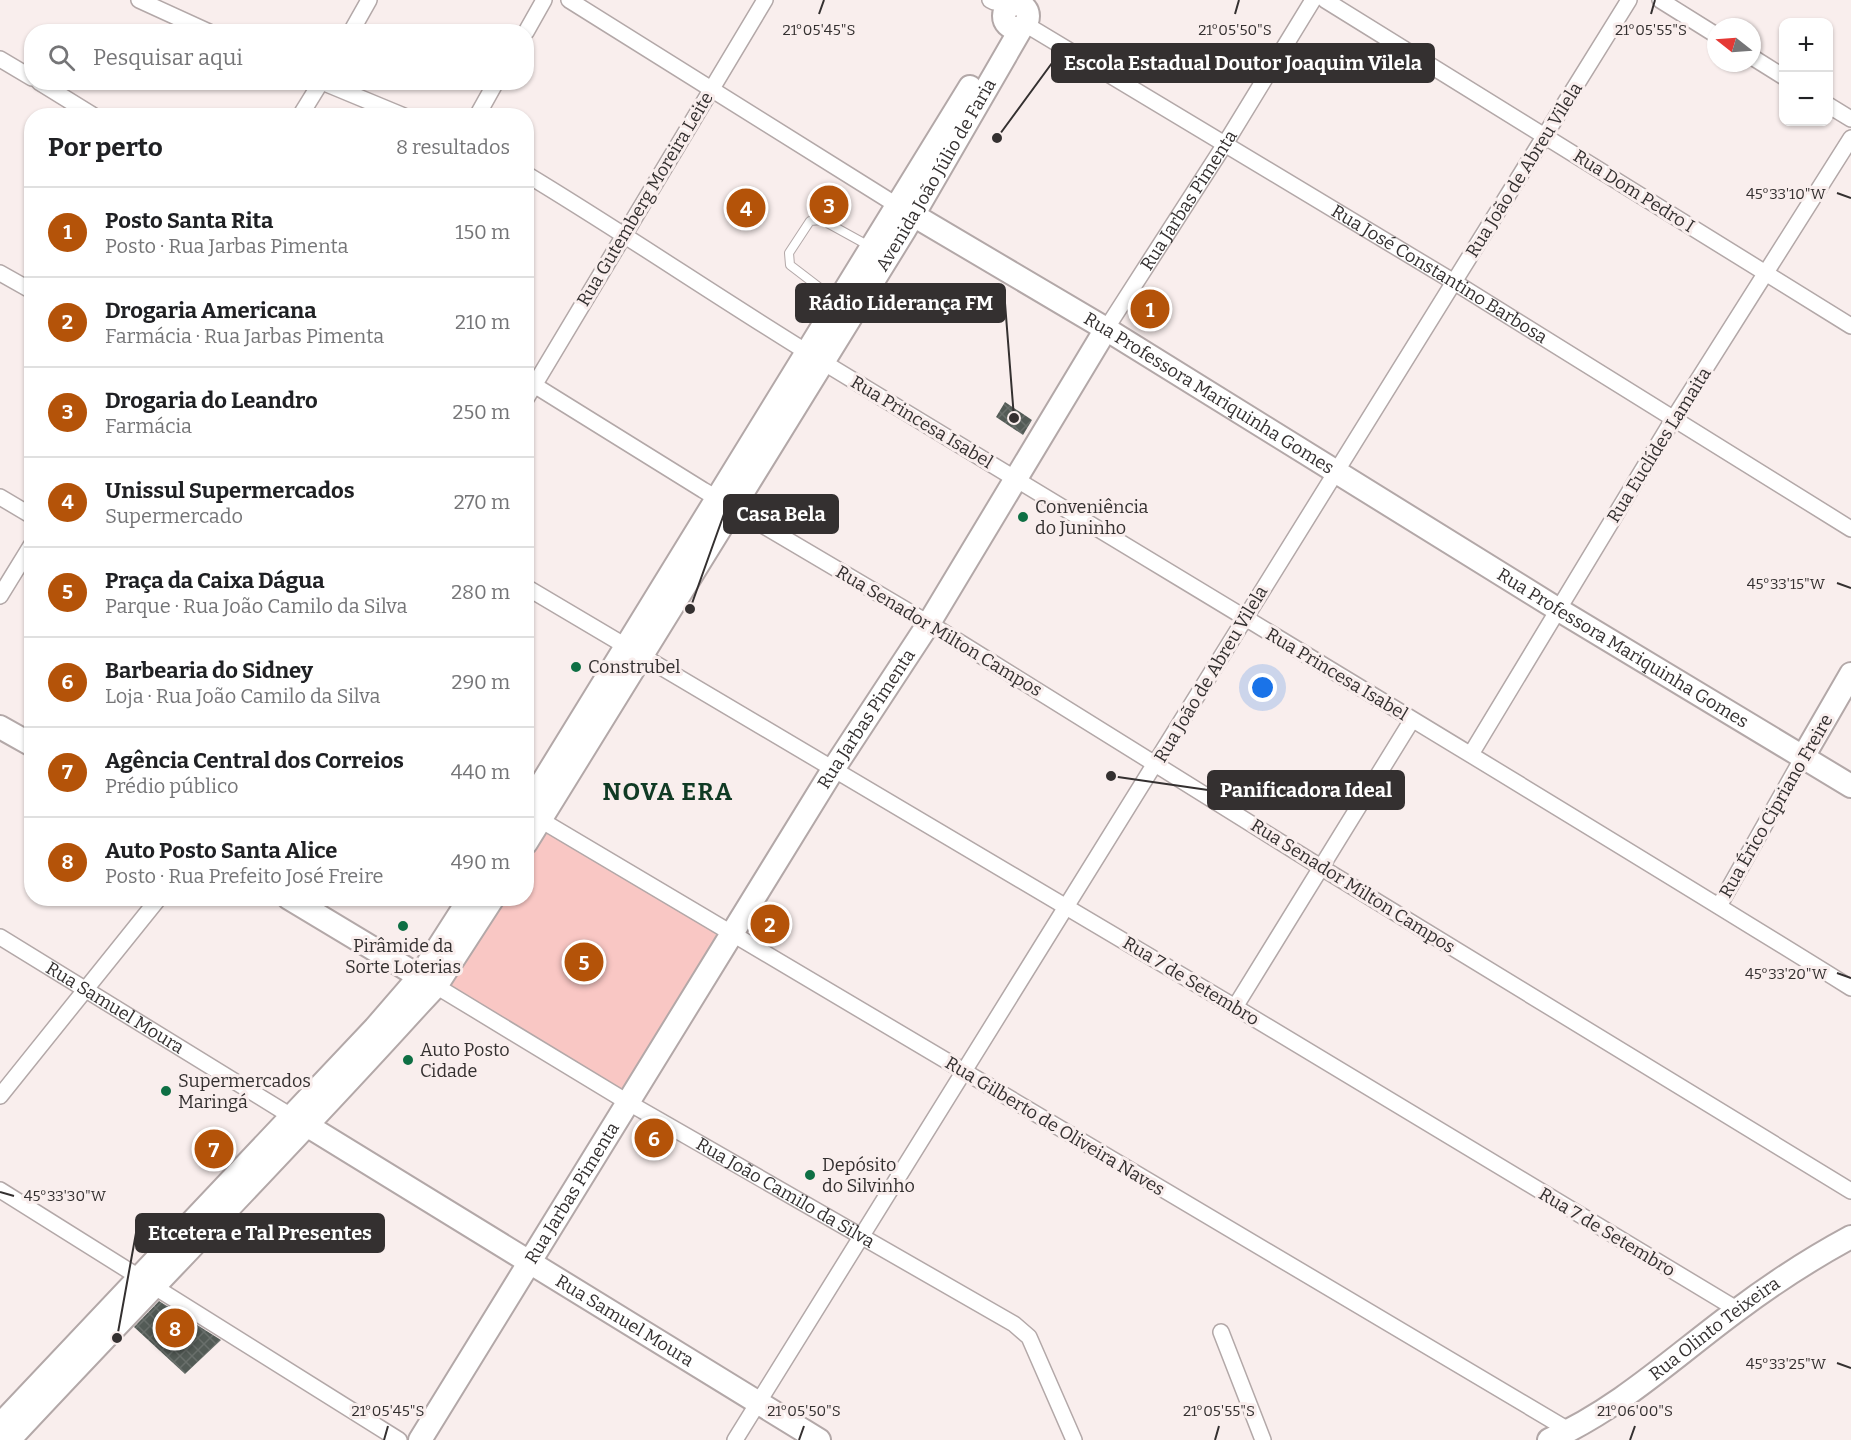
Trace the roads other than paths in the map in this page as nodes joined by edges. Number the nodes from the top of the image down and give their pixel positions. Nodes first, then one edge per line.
1 (139, 0) edge
2 (369, 0) edge
3 (544, 0) edge
4 (569, 0) edge
5 (765, 0) edge
6 (1313, 0) edge
7 (1325, 0) edge
8 (1629, 0) edge
9 (1660, 0) edge
10 (1013, 9) edge
11 (192, 24) edge
12 (356, 24) edge
13 (530, 24) edge
14 (1707, 29) edge
15 (0, 59) edge
16 (1761, 63) edge
17 (24, 73) edge
18 (1779, 74) edge
19 (711, 89) junction
20 (52, 90) edge
21 (317, 90) edge
22 (341, 90) edge
23 (492, 90) edge
24 (81, 108) edge
25 (305, 108) edge
26 (385, 108) edge
27 (481, 108) edge
28 (1833, 108) edge
29 (1851, 119) edge
30 (1546, 136) junction
31 (1851, 138) edge
32 (1225, 144) junction
33 (534, 179) edge
34 (905, 211) junction
35 (625, 234) junction
36 (872, 247) junction
37 (0, 273) edge
38 (1767, 273) junction
39 (1454, 282) junction
40 (24, 286) edge
41 (838, 301) junction
42 (1851, 326) edge
43 (1106, 329) junction
44 (815, 357) junction
45 (534, 378) edge
46 (534, 385) edge
47 (1674, 418) junction
48 (1336, 473) junction
49 (1016, 479) junction
50 (0, 497) edge
51 (725, 503) junction
52 (24, 511) edge
53 (1851, 529) edge
54 (24, 556) edge
55 (534, 592) edge
56 (0, 596) edge
57 (1558, 610) junction
58 (1244, 618) junction
59 (929, 623) junction
60 (634, 652) junction
61 (1851, 674) edge
62 (1412, 720) junction
63 (0, 727) edge
64 (24, 740) edge
65 (1471, 754) junction
66 (1803, 757) junction
67 (1156, 765) junction
68 (834, 768) junction
69 (1851, 786) edge
70 (534, 808) edge
71 (534, 815) edge
72 (1322, 868) junction
73 (153, 906) edge
74 (302, 906) edge
75 (466, 906) edge
76 (487, 906) edge
77 (1719, 906) junction
78 (1066, 908) junction
79 (734, 934) junction
80 (0, 937) edge
81 (428, 981) junction
82 (1851, 988) edge
83 (84, 991) junction
84 (1235, 1007) junction
85 (964, 1074) junction
86 (0, 1096) edge
87 (628, 1103) junction
88 (300, 1121) junction
89 (0, 1190) edge
90 (1851, 1191) edge
91 (860, 1236) junction
92 (1851, 1237) edge
93 (531, 1261) junction
94 (146, 1281) junction
95 (1737, 1310) junction
96 (1221, 1332) dead end
97 (759, 1402) junction
98 (0, 1425) edge
99 (1570, 1431) junction
100 (9, 1440) edge
101 (399, 1440) edge
102 (420, 1440) edge
103 (735, 1440) edge
104 (819, 1440) edge
105 (1074, 1440) edge
106 (1263, 1440) edge
107 (1549, 1440) edge

1 - 11 street
2 - 12 street
3 - 13 street
4 - 19 street, Rua Professora Mariquinha Gomes
5 - 19 street, Rua Gutemberg Moreira Leite
6 - 32 street, Rua Jarbas Pimenta
7 - 30 street, Rua Dom Pedro I
8 - 30 street, Rua João de Abreu Vilela
9 - 14 street
10 - 32 street, Rua José Constantino Barbosa
10 - 34 main road, Avenida João Júlio de Faria
15 - 17 street
16 - 18 street
19 - 34 street, Rua Professora Mariquinha Gomes
19 - 35 street, Rua Gutemberg Moreira Leite
20 - 24 street
21 - 25 street
22 - 26 street
23 - 27 street
28 - 29 street
30 - 38 street, Rua Dom Pedro I
30 - 39 street, Rua João de Abreu Vilela
31 - 38 street, Rua Euclídes Lamaita
32 - 39 street, Rua José Constantino Barbosa
32 - 43 street, Rua Jarbas Pimenta
33 - 35 street, Rua Princesa Isabel
34 - 36 main road, Avenida João Júlio de Faria
34 - 43 main road, Rua Professora Mariquinha Gomes
34 - 44 main road, Avenida João Júlio de Faria
35 - 44 street, Rua Princesa Isabel
35 - 45 street, Rua Gutemberg Moreira Leite
36 - 41 main road, Avenida João Júlio de Faria
36 - 41 lane
37 - 40 street
38 - 42 street, Rua Dom Pedro I
38 - 47 street, Rua Euclídes Lamaita
39 - 47 street, Rua José Constantino Barbosa
39 - 48 street, Rua João de Abreu Vilela
41 - 44 main road, Avenida João Júlio de Faria
43 - 48 main road, Rua Professora Mariquinha Gomes
43 - 49 main road, Rua Jarbas Pimenta
44 - 49 street, Rua Princesa Isabel
44 - 51 main road, Avenida João Júlio de Faria
46 - 51 street, Rua Senador Milton Campos
47 - 53 street, Rua José Constantino Barbosa
47 - 57 street, Rua Euclídes Lamaita
48 - 57 main road, Rua Professora Mariquinha Gomes
48 - 58 street, Rua João de Abreu Vilela
49 - 58 street, Rua Princesa Isabel
49 - 59 main road, Rua Jarbas Pimenta
50 - 52 street
51 - 59 street, Rua Senador Milton Campos
51 - 60 main road, Avenida João Júlio de Faria
54 - 56 street
55 - 60 street, Rua 7 de Setembro
57 - 65 street, Rua Euclídes Lamaita
57 - 66 main road, Rua Professora Mariquinha Gomes
58 - 62 street, Rua Princesa Isabel
58 - 67 street, Rua João de Abreu Vilela
59 - 67 street, Rua Senador Milton Campos
59 - 68 main road, Rua Jarbas Pimenta
60 - 68 street, Rua 7 de Setembro
60 - 70 main road, Avenida João Júlio de Faria
61 - 66 main road, Rua Érico Cipriano Freire
62 - 65 street, Rua Princesa Isabel
62 - 72 street
63 - 64 main road
65 - 77 street, Rua Princesa Isabel
66 - 69 main road, Rua Professora Mariquinha Gomes
66 - 77 street, Rua Érico Cipriano Freire
67 - 72 street, Rua Senador Milton Campos
67 - 78 street, Rua João de Abreu Vilela
68 - 78 street, Rua 7 de Setembro
68 - 79 main road, Rua Jarbas Pimenta
71 - 79 street, Rua Gilberto de Oliveira Naves
72 - 84 street
72 - 90 street, Rua Senador Milton Campos
73 - 83 street
74 - 81 main road, Rua João Camilo da Silva
75 - 81 main road
76 - 81 main road
77 - 82 street, Rua Princesa Isabel
78 - 84 street, Rua 7 de Setembro
78 - 85 street, Rua João de Abreu Vilela
79 - 85 street, Rua Gilberto de Oliveira Naves
79 - 87 main road, Rua Jarbas Pimenta
80 - 83 street, Rua Samuel Moura
81 - 87 street, Rua João Camilo da Silva
81 - 88 main road
83 - 86 street
83 - 88 street, Rua Samuel Moura
84 - 95 street, Rua 7 de Setembro
85 - 91 street, Rua João de Abreu Vilela
85 - 99 street, Rua Gilberto de Oliveira Naves
87 - 91 street, Rua João Camilo da Silva
87 - 93 main road, Rua Jarbas Pimenta
88 - 93 main road, Rua Samuel Moura
88 - 94 main road
89 - 94 street
91 - 97 street, Rua João de Abreu Vilela
91 - 105 street, Rua João Camilo da Silva
92 - 95 main road, Rua Olinto Teixeira
93 - 97 main road, Rua Samuel Moura
93 - 102 main road, Rua Jarbas Pimenta
94 - 98 main road
94 - 100 main road
94 - 101 street
95 - 99 main road, Rua Olinto Teixeira
96 - 106 street
97 - 103 street, Rua João de Abreu Vilela
97 - 104 main road, Rua Samuel Moura
99 - 107 main road, Rua Olinto Teixeira

